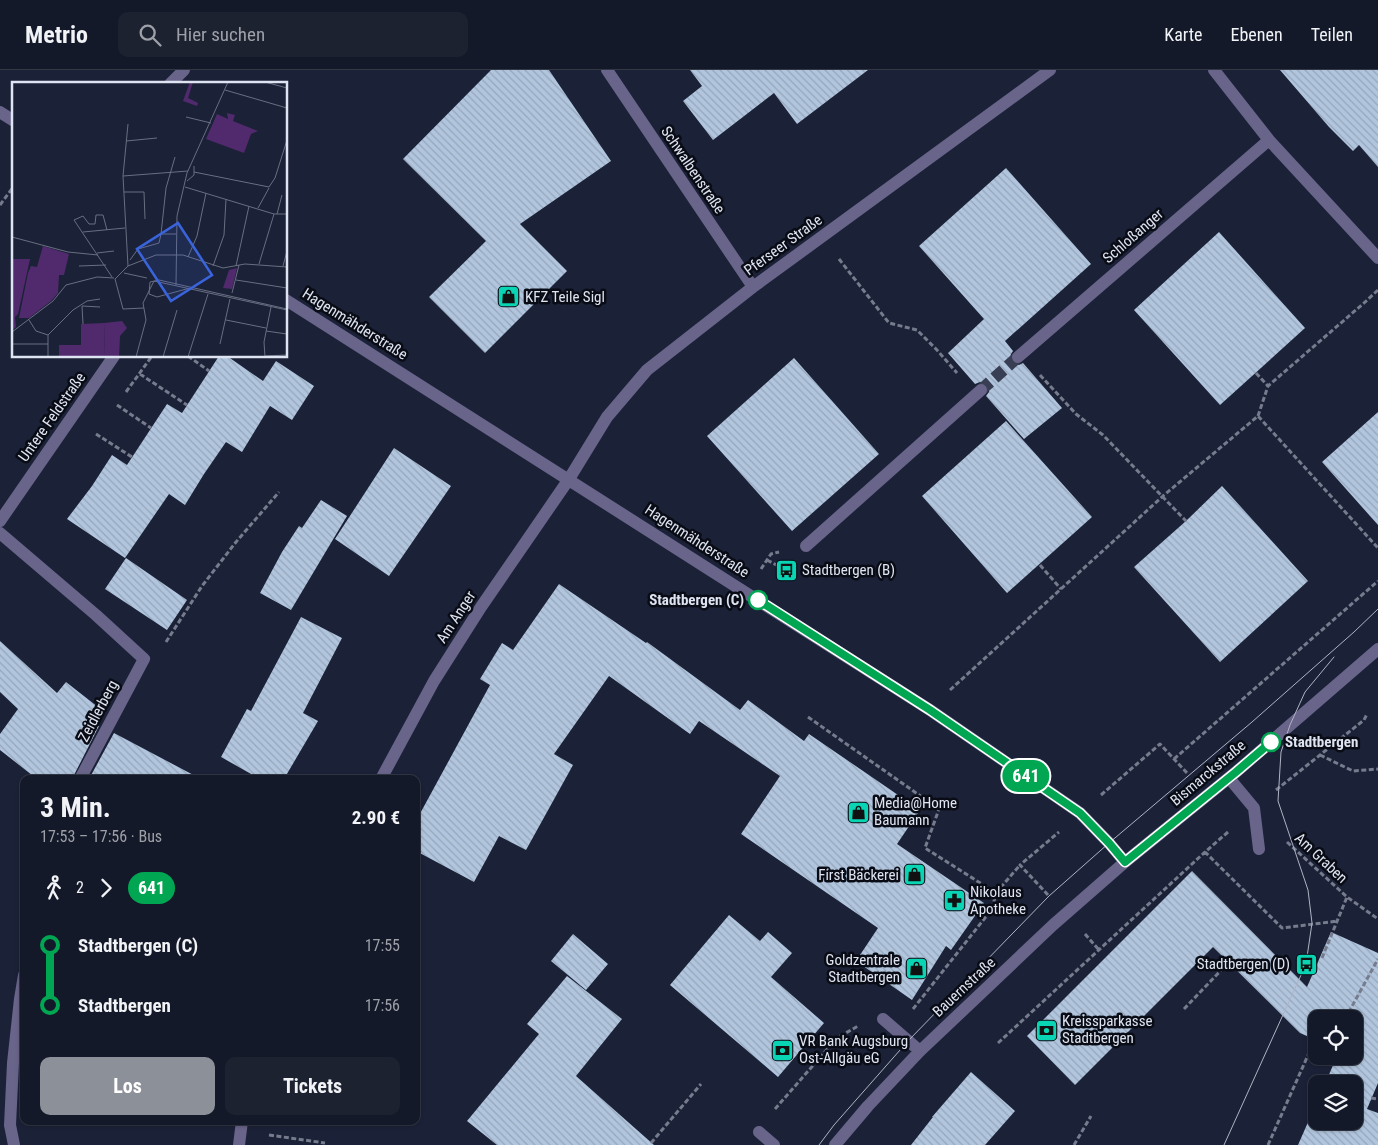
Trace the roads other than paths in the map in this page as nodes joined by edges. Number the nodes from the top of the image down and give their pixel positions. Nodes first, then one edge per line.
1 (184, 70) edge
2 (607, 70) edge
3 (1050, 70) edge
4 (1214, 70) edge
5 (172, 82) edge
6 (0, 112) edge
7 (12, 120) edge
8 (1269, 140) junction
9 (1378, 258) edge
10 (753, 287) junction
11 (288, 301) edge
12 (1020, 355) tunnel mouth
13 (113, 358) edge
14 (981, 390) tunnel mouth
15 (569, 479) junction
16 (0, 521) edge
17 (0, 533) edge
18 (806, 546) road end
19 (1378, 649) edge
20 (82, 775) edge
21 (383, 775) edge
22 (1229, 778) junction
23 (1259, 849) dead end
24 (1125, 862) junction
25 (20, 999) edge
26 (883, 1019) road end
27 (920, 1051) junction
28 (241, 1126) edge
29 (759, 1132) road end
30 (14, 1145) edge
31 (239, 1145) edge
32 (774, 1145) edge
33 (835, 1145) edge

1 - 5 street
2 - 10 street, Schwalbenstraße
3 - 10 street, Pferseer Straße
4 - 8 street
6 - 7 street
8 - 9 street
8 - 12 street, Schloßanger
10 - 15 street, Pferseer Straße
11 - 15 street, Hagenmähderstraße
13 - 16 street, Untere Feldstraße
14 - 18 street
15 - 21 street, Am Anger
15 - 24 street, Hagenmähderstraße
17 - 20 street, Zeidlerberg
19 - 22 street, Bismarckstraße
22 - 23 street
22 - 24 street, Bismarckstraße
24 - 27 street, Bauernstraße
25 - 30 street
26 - 27 street
27 - 33 street, Bauernstraße
28 - 31 street
29 - 32 street

